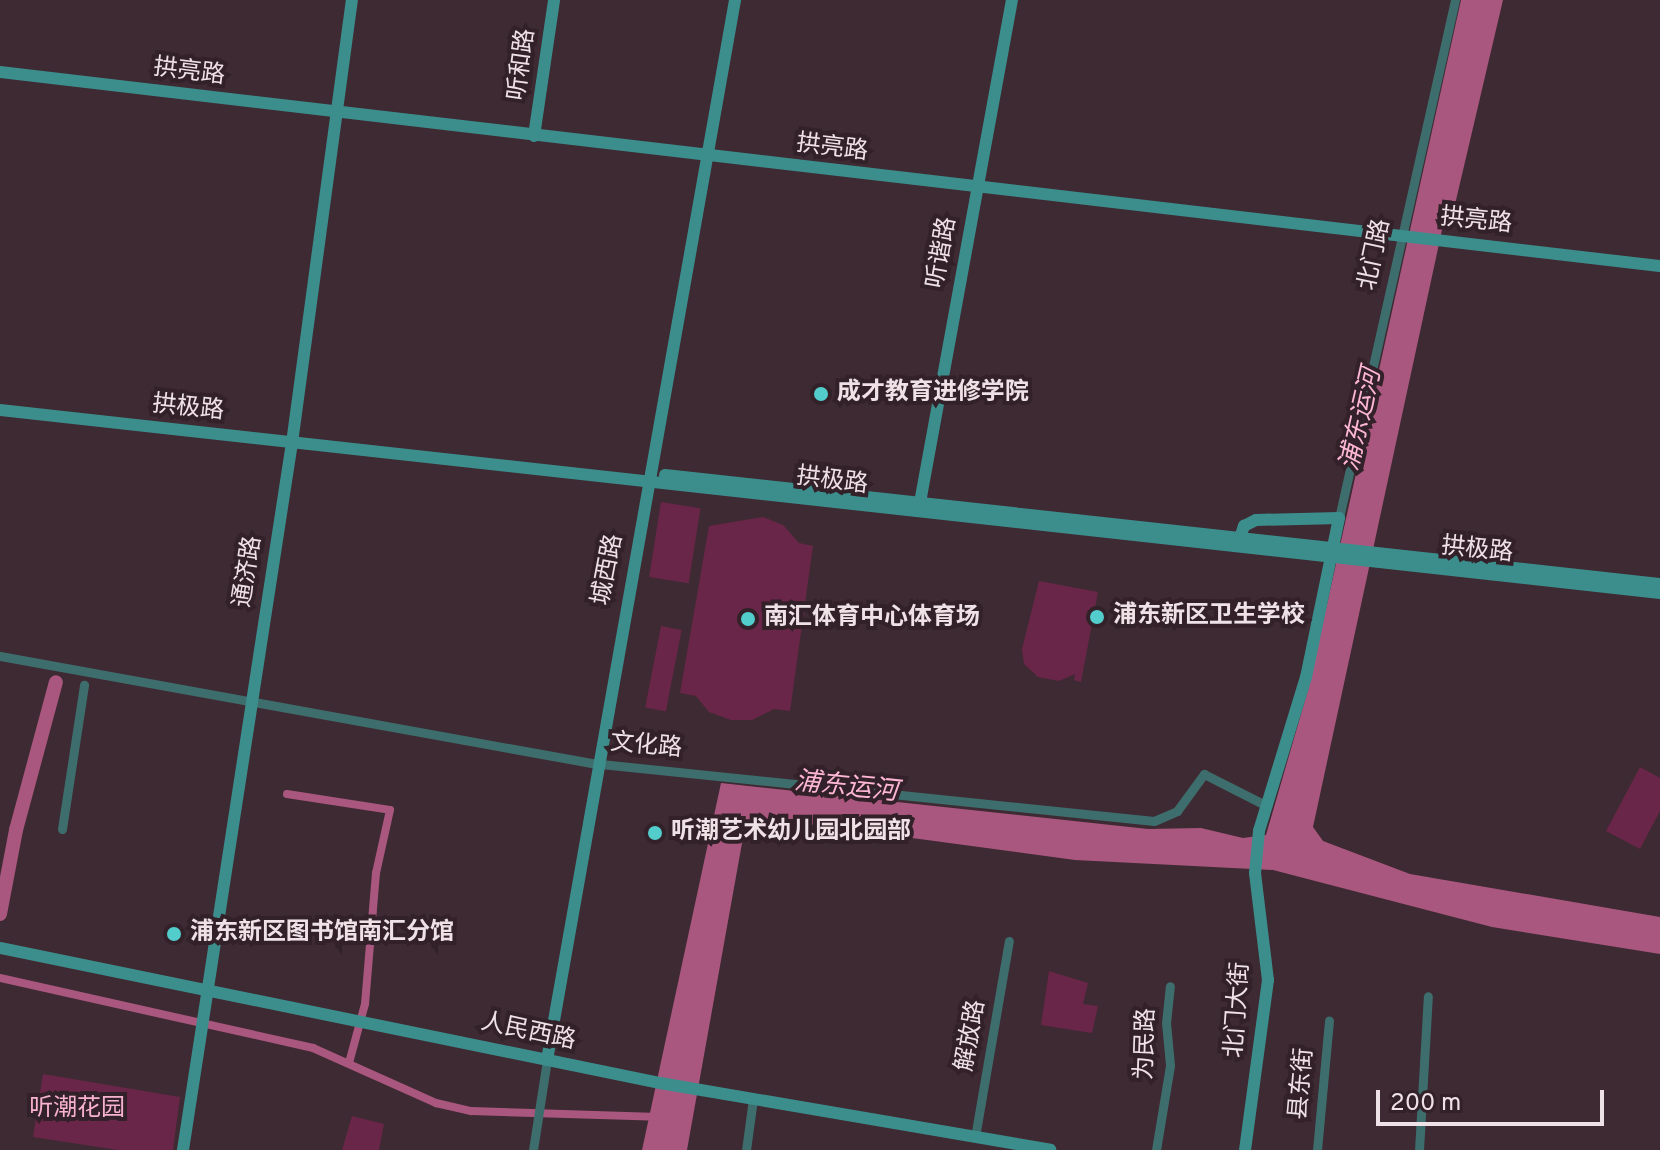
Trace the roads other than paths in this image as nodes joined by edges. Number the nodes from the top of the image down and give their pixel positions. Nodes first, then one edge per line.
1 (352, 0) edge
2 (554, 0) edge
3 (735, 0) edge
4 (1012, 0) edge
5 (1455, 0) edge
6 (0, 72) edge
7 (335, 112) junction
8 (534, 136) junction
9 (707, 157) junction
10 (977, 188) junction
11 (1660, 266) edge
12 (0, 402) edge
13 (0, 410) edge
14 (292, 438) junction
15 (650, 478) junction
16 (919, 508) junction
17 (1339, 518) junction
18 (1240, 538) junction
19 (1316, 550) junction
20 (1399, 560) junction
21 (1660, 584) edge
22 (1660, 593) edge
23 (0, 656) edge
24 (84, 685) dead end
25 (252, 697) junction
26 (598, 763) junction
27 (1267, 806) junction
28 (62, 829) dead end
29 (1255, 873) joint
30 (1009, 941) dead end
31 (6, 949) edge
32 (1170, 986) dead end
33 (207, 990) junction
34 (1428, 996) dead end
35 (1329, 1021) dead end
36 (547, 1060) junction
37 (753, 1099) junction
38 (975, 1137) junction
39 (183, 1150) edge
40 (533, 1150) edge
41 (746, 1150) edge
42 (1050, 1150) edge
43 (1156, 1150) edge
44 (1245, 1150) edge
45 (1317, 1150) edge
46 (1419, 1150) edge

1 - 7 street, 通济路
2 - 8 street, 听和路
3 - 9 street, 城西路
4 - 10 street, 听谐路
5 - 17 street, 北门路
6 - 7 street, 拱亮路
7 - 8 street, 拱亮路
7 - 14 street, 通济路
8 - 9 street, 拱亮路
9 - 10 street, 拱亮路
9 - 15 street, 城西路
10 - 11 street, 拱亮路
10 - 16 street, 听谐路
12 - 14 street, 拱极路
13 - 14 street, 拱极路
14 - 15 street, 拱极路
14 - 25 street, 通济路
15 - 16 street, 拱极路
15 - 26 street, 城西路
16 - 18 street, 拱极路
16 - 19 street, 拱极路
17 - 18 street
17 - 27 street, 北门路
18 - 19 street, 拱极路
19 - 20 street, 拱极路
20 - 21 street, 拱极路
20 - 22 street, 拱极路
23 - 25 street, 文化路
24 - 28 street
25 - 26 street, 文化路
25 - 33 street, 通济路
26 - 27 street, 文化路
26 - 36 street, 城西路
27 - 29 street, 北门路
29 - 44 street, 北门大街
30 - 38 street, 解放路
31 - 33 street, 人民西路
32 - 43 street, 为民路
33 - 36 street, 人民西路
33 - 39 street, 通济路
34 - 46 street
35 - 45 street, 县东街
36 - 37 street, 人民西路
36 - 40 street, 城西路
37 - 38 street, 人民西路
37 - 41 street
38 - 42 street, 人民西路

